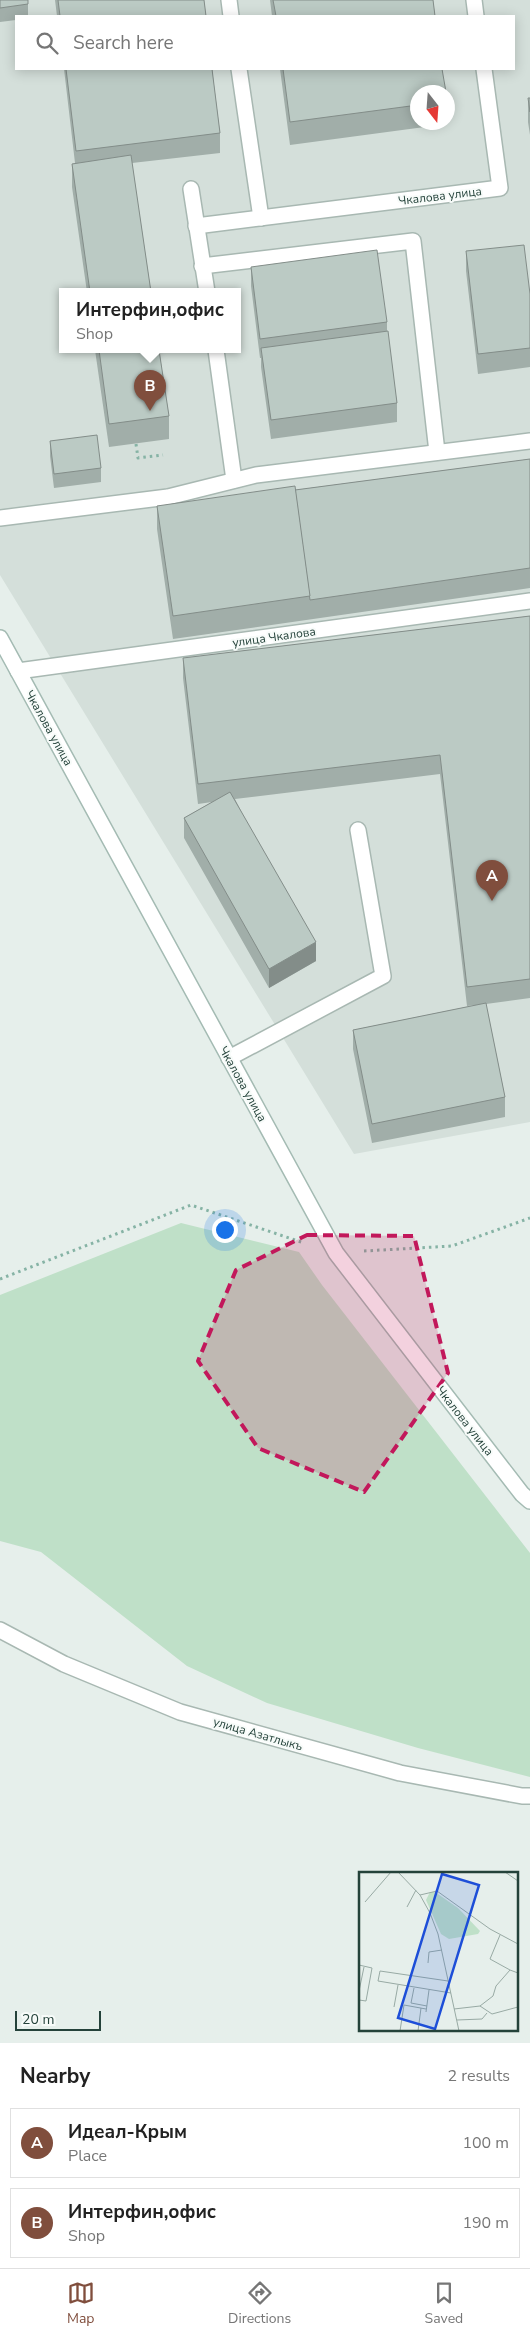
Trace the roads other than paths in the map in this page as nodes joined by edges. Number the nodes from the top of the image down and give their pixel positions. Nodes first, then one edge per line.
1 (228, 0) edge
2 (474, 0) edge
3 (231, 15) edge
4 (476, 15) edge
5 (239, 70) edge
6 (484, 70) edge
7 (191, 188) dead end
8 (261, 218) junction
9 (196, 226) junction
10 (202, 266) junction
11 (206, 288) edge
12 (216, 353) edge
13 (530, 441) edge
14 (437, 452) junction
15 (234, 480) junction
16 (0, 518) edge
17 (530, 601) edge
18 (0, 638) edge
19 (18, 671) junction
20 (358, 830) dead end
21 (229, 1058) junction
22 (530, 1501) edge
23 (0, 1630) edge
24 (530, 1796) edge

1 - 3 street
2 - 4 street
5 - 8 street
6 - 8 street, Чкалова улица
7 - 9 street
8 - 9 street, Чкалова улица
9 - 10 street
10 - 11 street
10 - 14 street
12 - 15 street
13 - 14 street
14 - 15 street
15 - 16 street
17 - 19 street, улица Чкалова
18 - 19 street, Чкалова улица
19 - 21 street, Чкалова улица
20 - 21 street
21 - 22 street, Чкалова улица
23 - 24 street, улица Азатлыкъ

